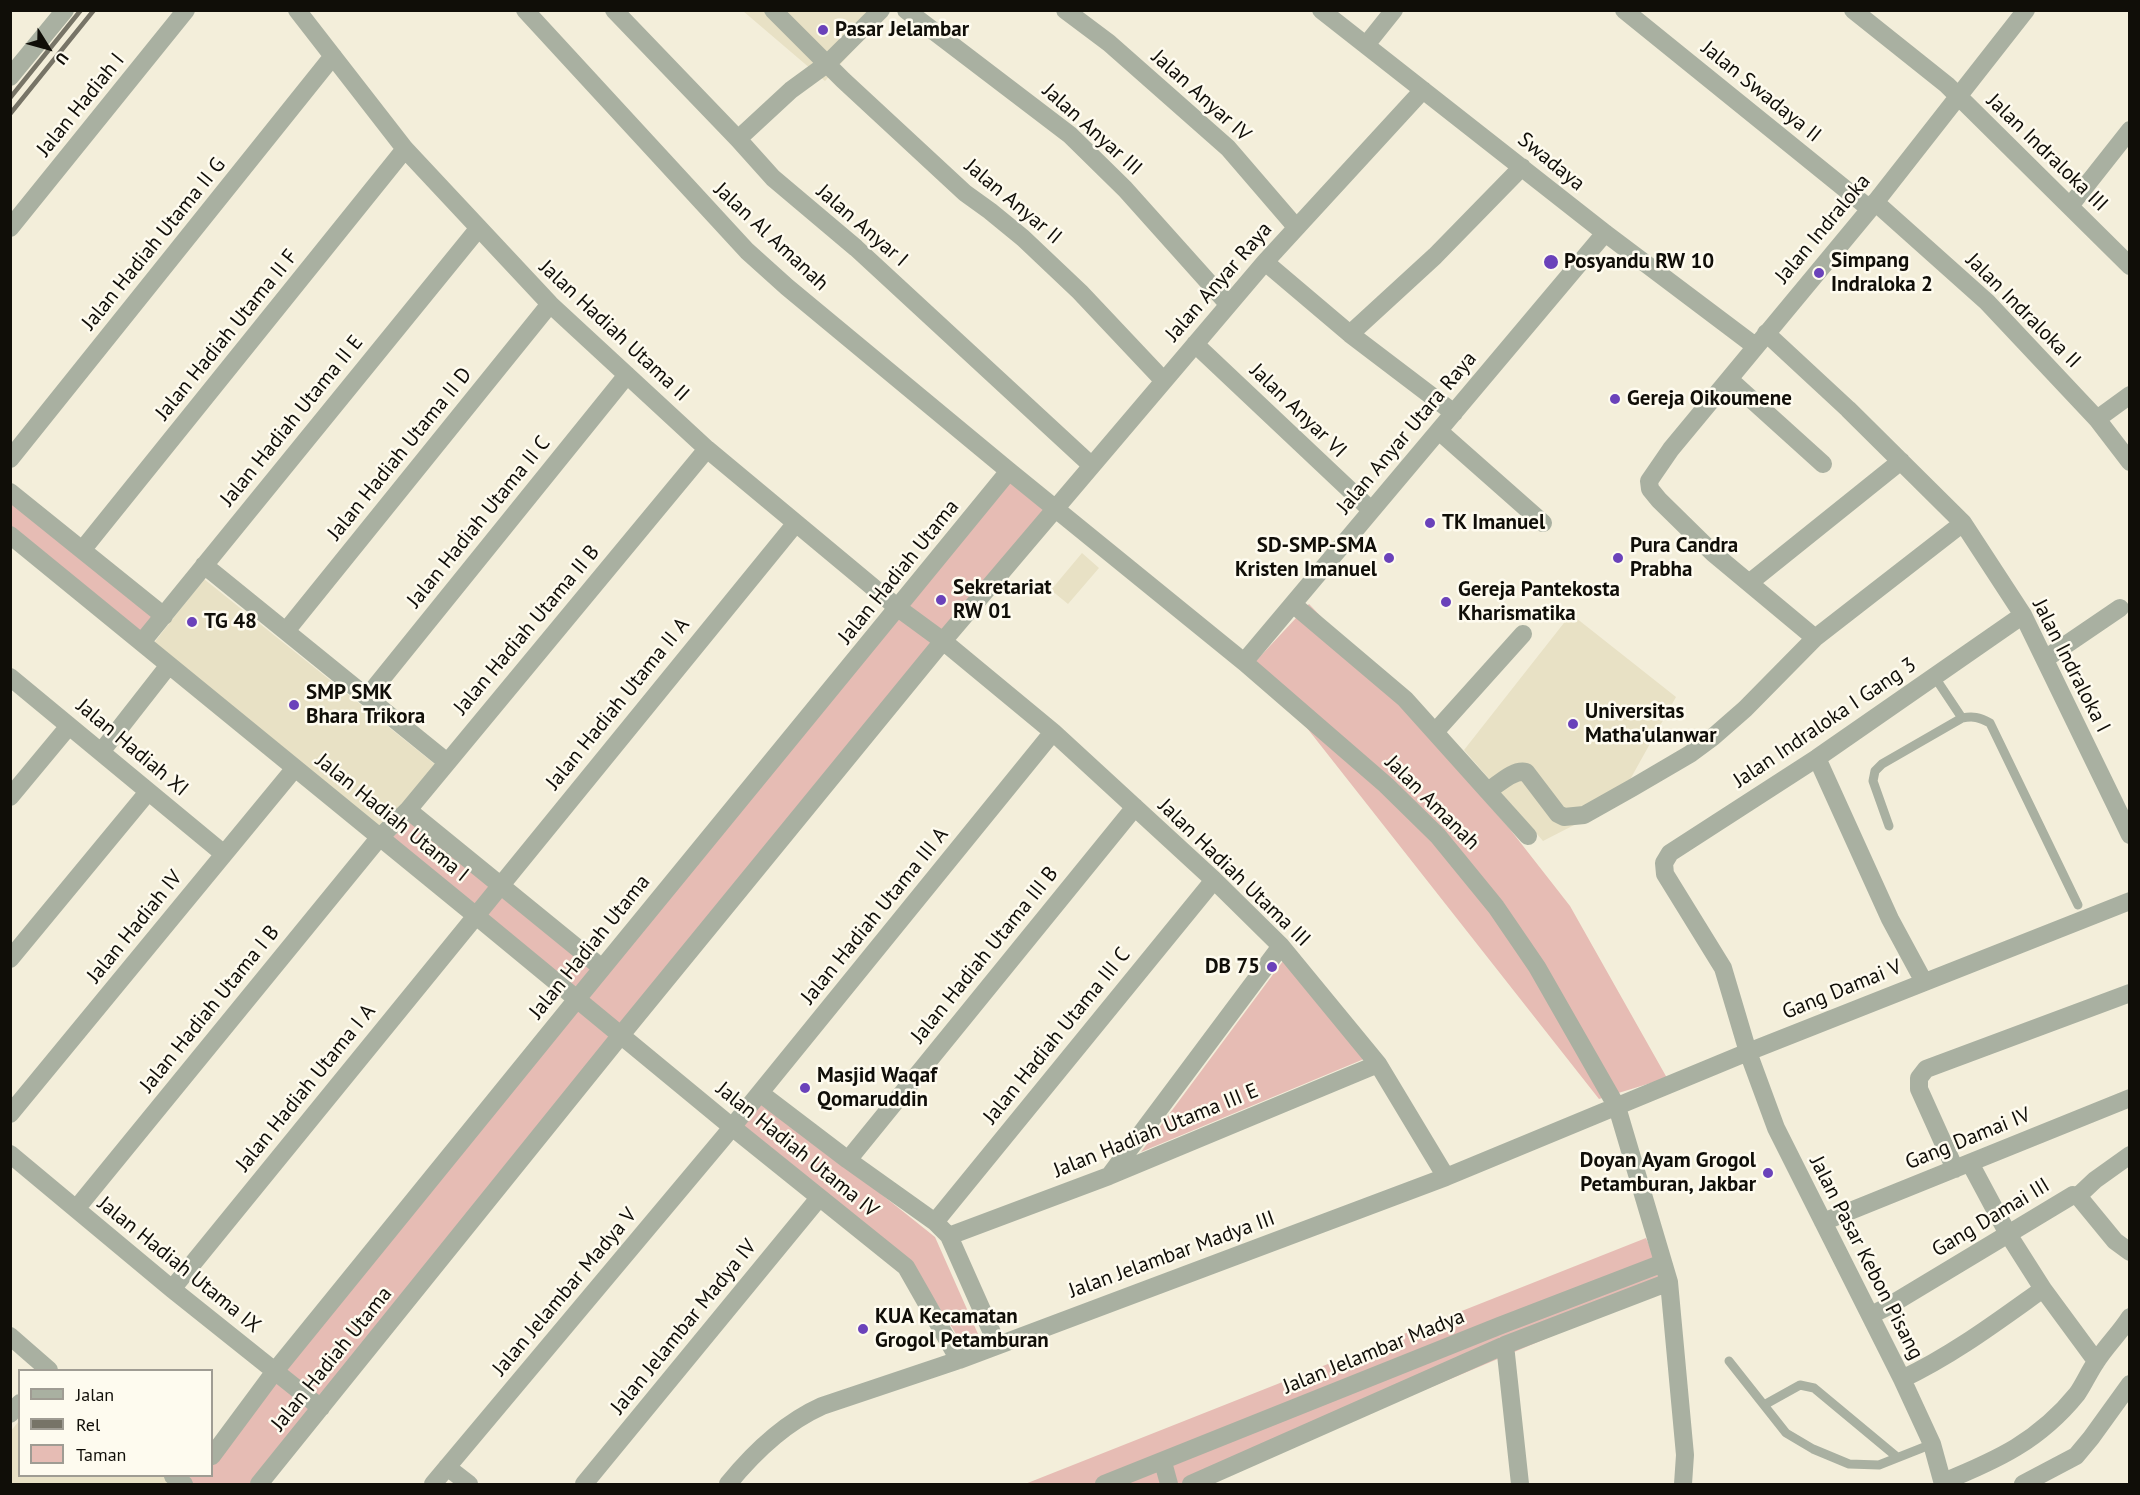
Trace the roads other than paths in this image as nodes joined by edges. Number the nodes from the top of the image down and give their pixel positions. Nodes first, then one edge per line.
1 (65, 10) edge
2 (186, 10) edge
3 (297, 10) edge
4 (525, 10) edge
5 (614, 10) edge
6 (773, 10) edge
7 (880, 10) edge
8 (906, 10) edge
9 (1065, 10) edge
10 (1321, 10) edge
11 (1394, 10) edge
12 (1624, 10) edge
13 (1853, 10) edge
14 (2026, 10) edge
15 (1365, 45) junction
16 (333, 56) junction
17 (828, 63) junction
18 (10, 77) edge
19 (1423, 90) junction
20 (1959, 97) junction
21 (2130, 130) edge
22 (738, 139) junction
23 (405, 149) junction
24 (1522, 166) junction
25 (1872, 205) junction
26 (2070, 206) junction
27 (1296, 227) junction
28 (10, 228) edge
29 (478, 229) junction
30 (1605, 233) junction
31 (1265, 262) junction
32 (2130, 266) edge
33 (550, 304) junction
34 (1228, 304) junction
35 (1350, 334) junction
36 (1760, 340) junction
37 (1195, 344) junction
38 (627, 375) junction
39 (1163, 380) junction
40 (1730, 380) junction
41 (2130, 395) edge
42 (1454, 413) junction
43 (2097, 419) junction
44 (1440, 432) junction
45 (707, 449) junction
46 (10, 459) edge
47 (1901, 461) junction
48 (2130, 462) edge
49 (1823, 464) dead end
50 (1091, 465) junction
51 (1010, 471) junction
52 (10, 492) edge
53 (1055, 508) junction
54 (1371, 510) junction
55 (796, 522) junction
56 (1543, 523) dead end
57 (1956, 529) junction
58 (10, 535) edge
59 (83, 549) junction
60 (204, 565) junction
61 (1749, 583) junction
62 (1294, 605) junction
63 (898, 608) junction
64 (2120, 608) dead end
65 (2023, 615) junction
66 (164, 616) junction
67 (286, 631) junction
68 (1523, 634) dead end
69 (1815, 638) junction
70 (142, 642) junction
71 (943, 642) junction
72 (2045, 659) junction
73 (1244, 662) junction
74 (170, 665) junction
75 (1934, 676) junction
76 (10, 677) edge
77 (367, 697) junction
78 (1962, 718) junction
79 (69, 726) junction
80 (1053, 732) junction
81 (1434, 732) junction
82 (101, 752) junction
83 (1817, 758) junction
84 (447, 762) junction
85 (295, 768) junction
86 (1488, 791) junction
87 (148, 792) junction
88 (10, 797) edge
89 (1135, 807) junction
90 (408, 810) junction
91 (1889, 826) dead end
92 (2130, 835) edge
93 (1528, 836) dead end
94 (379, 838) junction
95 (224, 854) junction
96 (1665, 874) joint
97 (1214, 879) junction
98 (500, 884) junction
99 (2130, 902) edge
100 (2081, 912) junction
101 (475, 915) junction
102 (1281, 946) junction
103 (10, 959) edge
104 (602, 968) junction
105 (1924, 982) junction
106 (2130, 993) edge
107 (577, 999) junction
108 (621, 1035) junction
109 (1748, 1052) junction
110 (1378, 1064) junction
111 (760, 1093) junction
112 (2130, 1098) edge
113 (1617, 1107) junction
114 (10, 1114) edge
115 (732, 1127) junction
116 (10, 1155) edge
117 (2130, 1155) edge
118 (848, 1160) junction
119 (1962, 1166) junction
120 (1109, 1176) junction
121 (1446, 1177) junction
122 (2078, 1196) junction
123 (819, 1197) junction
124 (76, 1209) junction
125 (935, 1222) junction
126 (1823, 1222) junction
127 (2008, 1234) junction
128 (949, 1236) junction
129 (2130, 1252) edge
130 (1663, 1263) junction
131 (1669, 1282) junction
132 (172, 1289) junction
133 (2043, 1289) junction
134 (1871, 1315) junction
135 (2130, 1317) edge
136 (10, 1336) edge
137 (997, 1344) junction
138 (1504, 1345) junction
139 (959, 1360) junction
140 (1729, 1361) dead end
141 (2096, 1361) junction
142 (46, 1369) edge
143 (275, 1371) junction
144 (1902, 1379) junction
145 (2130, 1384) edge
146 (1764, 1406) junction
147 (321, 1408) junction
148 (1932, 1444) junction
149 (213, 1455) edge
150 (1897, 1457) junction
151 (1163, 1462) junction
152 (447, 1467) junction
153 (1127, 1480) edge
154 (1943, 1483) edge
155 (259, 1485) edge
156 (433, 1485) edge
157 (469, 1485) edge
158 (584, 1485) edge
159 (728, 1485) edge
160 (1104, 1485) edge
161 (1169, 1485) edge
162 (1191, 1485) edge
163 (1520, 1485) edge
164 (1683, 1485) edge
165 (2023, 1485) edge

1 - 18 street
2 - 28 street, Jalan Hadiah I
3 - 16 street, Jalan Hadiah Utama II
4 - 51 street, Jalan Al Amanah
5 - 22 street, Jalan Anyar I
6 - 17 street, Jalan Anyar II
7 - 17 street
8 - 34 street, Jalan Anyar III
9 - 27 street, Jalan Anyar IV
10 - 15 street, Swadaya
11 - 15 street
12 - 25 street, Jalan Swadaya II
13 - 20 street, Jalan Indraloka III
14 - 20 street, Jalan Indraloka
15 - 19 street, Swadaya
16 - 23 street, Jalan Hadiah Utama II
16 - 46 street, Jalan Hadiah Utama II G
17 - 22 street
17 - 39 street, Jalan Anyar II
19 - 24 street, Swadaya
19 - 27 street, Jalan Anyar Raya
20 - 25 street, Jalan Indraloka
20 - 26 street, Jalan Indraloka III
21 - 26 street
22 - 50 street, Jalan Anyar I
23 - 29 street, Jalan Hadiah Utama II
23 - 59 street, Jalan Hadiah Utama II F
24 - 30 street, Swadaya
24 - 35 street
25 - 36 street, Jalan Indraloka
25 - 43 street, Jalan Indraloka II
26 - 32 street, Jalan Indraloka III
27 - 31 street, Jalan Anyar Raya
29 - 33 street, Jalan Hadiah Utama II
29 - 60 street, Jalan Hadiah Utama II E
30 - 36 street, Swadaya
30 - 42 street, Jalan Anyar Utara Raya
31 - 34 street, Jalan Anyar Raya
31 - 35 street
33 - 38 street, Jalan Hadiah Utama II
33 - 67 street, Jalan Hadiah Utama II D
34 - 37 street, Jalan Anyar Raya
35 - 42 street
36 - 40 street, Jalan Indraloka
36 - 47 street, Jalan Indraloka I
37 - 39 street, Jalan Anyar Raya
37 - 54 street, Jalan Anyar VI
38 - 45 street, Jalan Hadiah Utama II
38 - 77 street, Jalan Hadiah Utama II C
39 - 50 street, Jalan Anyar Raya
40 - 49 street
40 - 61 street, Jalan Indraloka
41 - 43 street
42 - 44 street, Jalan Anyar Utara Raya
43 - 48 street, Jalan Indraloka II
44 - 54 street, Jalan Anyar Utara Raya
44 - 56 street
45 - 55 street, Jalan Hadiah Utama II
45 - 84 street, Jalan Hadiah Utama II B
47 - 57 street, Jalan Indraloka I
47 - 61 street
50 - 53 street, Jalan Anyar Raya
51 - 53 street, Jalan Amanah
51 - 63 street, Jalan Hadiah Utama
52 - 59 street
53 - 71 street, Jalan Hadiah Utama
53 - 73 street, Jalan Amanah
54 - 62 street, Jalan Anyar Utara Raya
55 - 63 street, Jalan Hadiah Utama II
55 - 98 street, Jalan Hadiah Utama II A
57 - 65 street, Jalan Indraloka I
57 - 69 street
58 - 70 street, Jalan Hadiah Utama I
59 - 66 street
60 - 66 street, Jalan Hadiah Utama II E
60 - 67 street
61 - 69 street
62 - 73 street, Jalan Anyar Utara Raya
62 - 81 street
63 - 71 street, Jalan Hadiah Utama II
63 - 104 street, Jalan Hadiah Utama
64 - 72 street
65 - 72 street, Jalan Indraloka I
65 - 75 street, Jalan Indraloka I Gang 3
66 - 70 street, Jalan Hadiah Utama II E
67 - 77 street
68 - 81 street
69 - 86 street
70 - 74 street, Jalan Hadiah Utama I
71 - 80 street, Jalan Hadiah Utama III
71 - 108 street, Jalan Hadiah Utama
72 - 92 street, Jalan Indraloka I
73 - 113 street, Jalan Amanah
74 - 82 street
74 - 85 street, Jalan Hadiah Utama I
75 - 78 lane
75 - 83 street, Jalan Indraloka I Gang 3
76 - 79 street, Jalan Hadiah XI
77 - 84 street
78 - 91 lane
78 - 100 lane
79 - 82 street, Jalan Hadiah XI
79 - 88 street
80 - 89 street, Jalan Hadiah Utama III
80 - 111 street, Jalan Hadiah Utama III A
81 - 86 street
82 - 87 street, Jalan Hadiah XI
83 - 96 street, Jalan Indraloka I Gang 3
83 - 105 street
84 - 90 street, Jalan Hadiah Utama II B
85 - 94 street, Jalan Hadiah Utama I
85 - 95 street, Jalan Hadiah IV
86 - 93 street
87 - 95 street, Jalan Hadiah XI
87 - 103 street
89 - 97 street, Jalan Hadiah Utama III
89 - 118 street, Jalan Hadiah Utama III B
90 - 94 street, Jalan Hadiah Utama II B
90 - 98 street, Jalan Hadiah Utama I
94 - 101 street, Jalan Hadiah Utama I
94 - 124 street, Jalan Hadiah Utama I B
95 - 114 street, Jalan Hadiah IV
96 - 109 street, Jalan Pasar Kebon Pisang
97 - 102 street, Jalan Hadiah Utama III
97 - 125 street, Jalan Hadiah Utama III C
98 - 101 street, Jalan Hadiah Utama II A
98 - 104 street, Jalan Hadiah Utama I
99 - 100 street, Gang Damai V
100 - 105 street, Gang Damai V
101 - 107 street, Jalan Hadiah Utama I
101 - 132 street, Jalan Hadiah Utama I A
102 - 110 street, Jalan Hadiah Utama III
102 - 120 street
104 - 107 street, Jalan Hadiah Utama
105 - 109 street, Gang Damai V
106 - 119 street
107 - 108 street, Jalan Hadiah Utama IV
107 - 143 street, Jalan Hadiah Utama
108 - 115 street, Jalan Hadiah Utama IV
108 - 147 street, Jalan Hadiah Utama
109 - 113 street, Gang Damai V
109 - 126 street, Jalan Pasar Kebon Pisang
110 - 120 street, Jalan Hadiah Utama III E
110 - 121 street, Jalan Hadiah Utama III
111 - 115 street, Jalan Hadiah Utama III A
111 - 118 street
112 - 119 street, Gang Damai IV
113 - 121 street, Jalan Jelambar Madya III
113 - 130 street, Jalan Amanah
115 - 123 street, Jalan Hadiah Utama IV
115 - 152 street, Jalan Jelambar Madya V
116 - 124 street, Jalan Hadiah Utama IX
117 - 122 street, Gang Damai III
118 - 125 street
119 - 126 street, Gang Damai IV
119 - 127 street
120 - 128 street, Jalan Hadiah Utama III E
121 - 137 street, Jalan Jelambar Madya III
122 - 127 street, Gang Damai III
122 - 129 street
123 - 139 street, Jalan Hadiah Utama IV
123 - 158 street, Jalan Jelambar Madya IV
124 - 132 street, Jalan Hadiah Utama IX
125 - 128 street
126 - 134 street, Jalan Pasar Kebon Pisang
127 - 133 street
127 - 134 street, Gang Damai III
128 - 137 street
130 - 131 street, Jalan Amanah
130 - 151 street, Jalan Jelambar Madya
131 - 138 street, Jalan Jelambar Madya
131 - 164 street, Jalan Amanah
132 - 143 street, Jalan Hadiah Utama IX
133 - 141 street
133 - 144 street
134 - 144 street, Jalan Pasar Kebon Pisang
135 - 141 street
136 - 142 street
137 - 139 street, Jalan Jelambar Madya III
138 - 162 street, Jalan Jelambar Madya
138 - 163 street
139 - 159 street, Jalan Jelambar Madya III
140 - 146 lane
141 - 154 street
143 - 147 street, Jalan Hadiah Utama IX
143 - 149 street, Jalan Hadiah Utama
144 - 148 street, Jalan Pasar Kebon Pisang
145 - 165 street
146 - 150 lane
146 - 150 lane
147 - 155 street, Jalan Hadiah Utama
148 - 150 lane
148 - 154 street, Jalan Pasar Kebon Pisang
151 - 153 street, Jalan Jelambar Madya
151 - 161 street
152 - 156 street, Jalan Jelambar Madya V
152 - 157 street
153 - 160 street, Jalan Jelambar Madya

